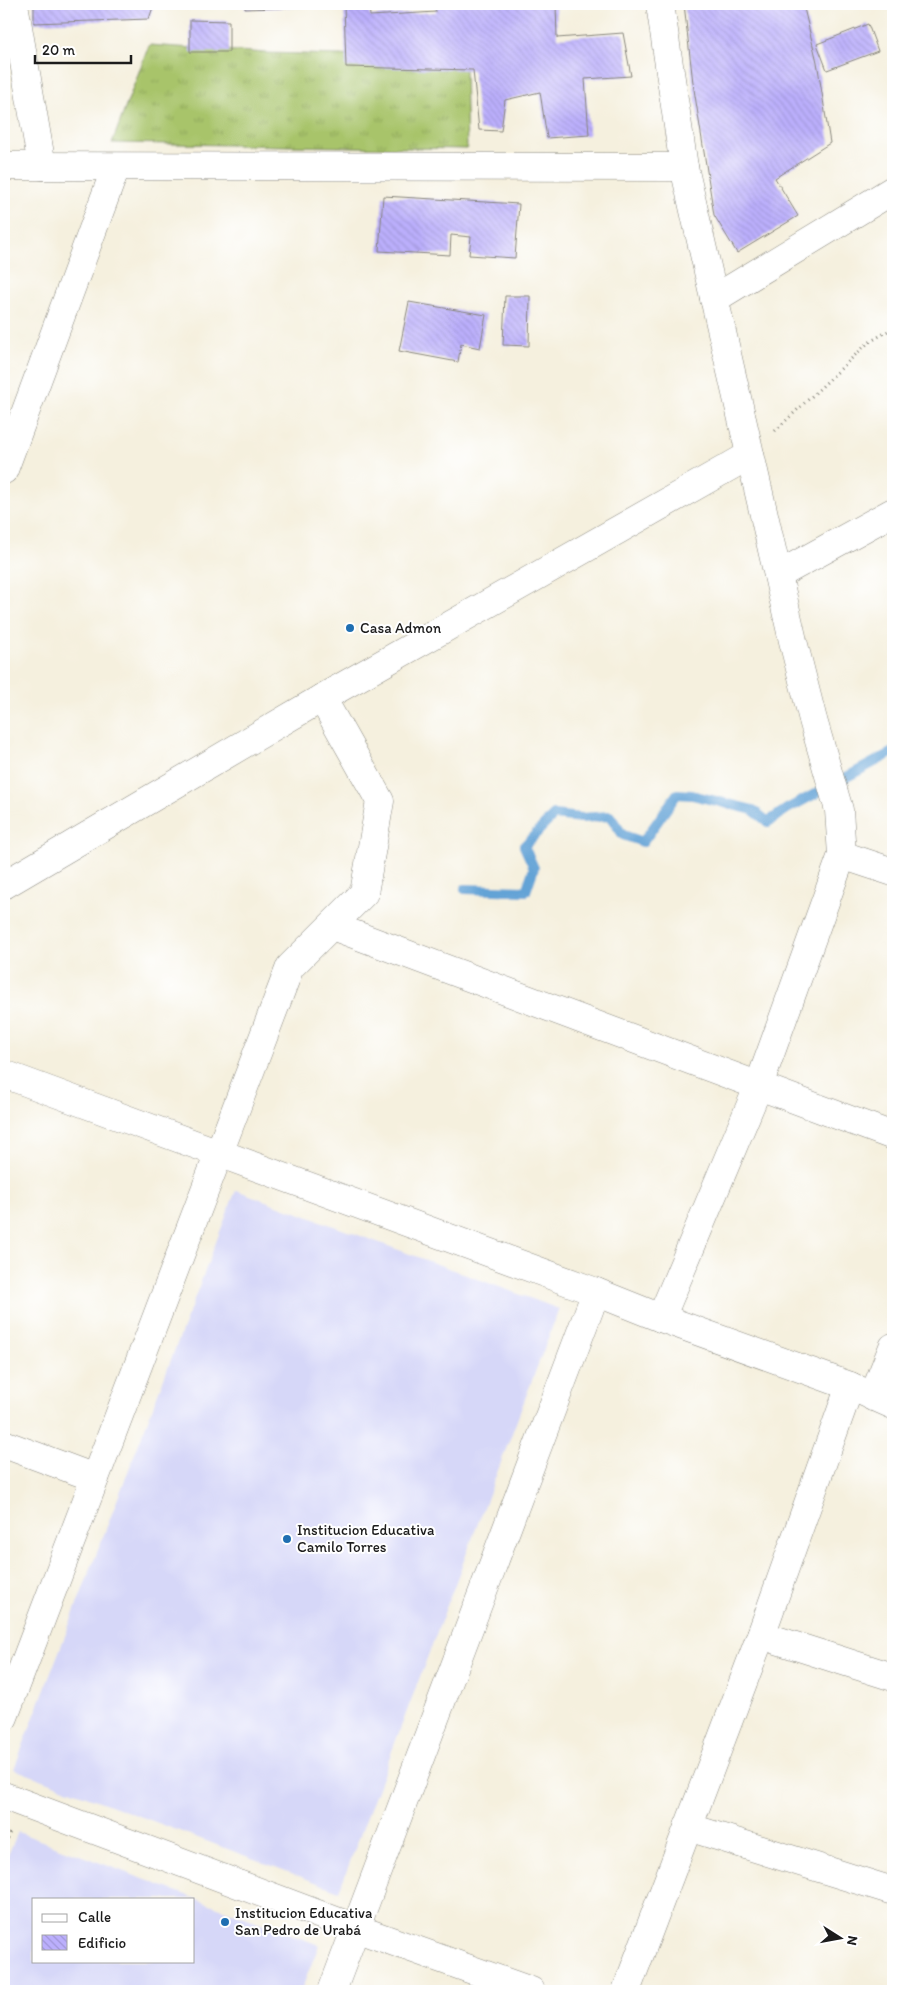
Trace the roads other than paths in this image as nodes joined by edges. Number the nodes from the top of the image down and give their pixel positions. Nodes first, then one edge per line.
1 (14, 4) edge
2 (660, 4) edge
3 (4, 166) edge
4 (42, 166) junction
5 (116, 167) junction
6 (684, 167) junction
7 (893, 190) edge
8 (714, 298) junction
9 (750, 455) junction
10 (4, 470) edge
11 (893, 512) edge
12 (778, 574) junction
13 (322, 698) junction
14 (842, 856) junction
15 (893, 872) edge
16 (4, 885) edge
17 (332, 926) junction
18 (4, 1074) edge
19 (759, 1085) junction
20 (893, 1136) edge
21 (219, 1153) junction
22 (596, 1292) junction
23 (661, 1318) junction
24 (893, 1347) edge
25 (872, 1396) edge
26 (4, 1444) edge
27 (95, 1478) junction
28 (761, 1635) junction
29 (893, 1677) edge
30 (4, 1716) edge
31 (4, 1796) edge
32 (688, 1827) junction
33 (893, 1891) edge
34 (356, 1928) junction
35 (332, 1991) edge
36 (530, 1991) edge
37 (626, 1991) edge

1 - 4 street
2 - 6 street
3 - 4 street
4 - 5 street
5 - 6 street
5 - 10 street
6 - 8 street
7 - 8 street
8 - 9 street
9 - 12 street
9 - 13 street
11 - 12 street
12 - 14 street
13 - 16 street
13 - 17 street
14 - 15 street
14 - 19 street
17 - 19 street
17 - 21 street
18 - 21 street
19 - 20 street
19 - 23 street
21 - 22 street
21 - 27 street
22 - 23 street
22 - 34 street
23 - 25 street
24 - 25 street
25 - 28 street
26 - 27 street
27 - 30 street
28 - 29 street
28 - 32 street
31 - 34 street
32 - 33 street
32 - 37 street
34 - 35 street
34 - 36 street

